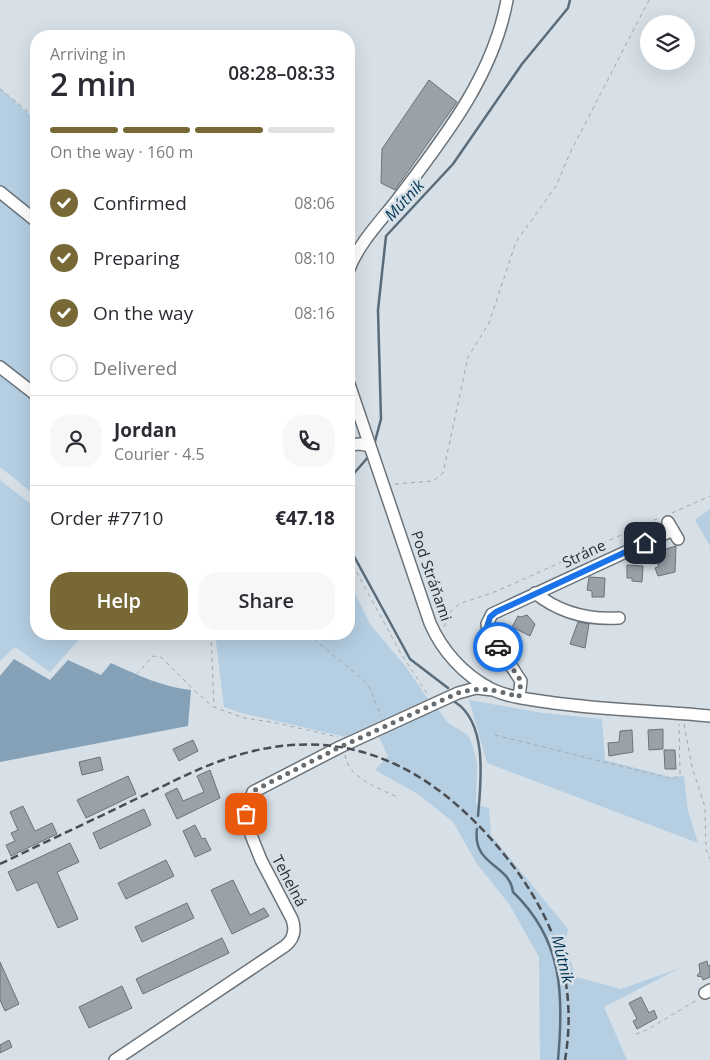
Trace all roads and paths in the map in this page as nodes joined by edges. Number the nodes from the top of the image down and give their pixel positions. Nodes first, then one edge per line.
1 (507, 0) edge
2 (649, 0) edge
3 (0, 88) edge
4 (30, 113) edge
5 (0, 192) edge
6 (30, 216) edge
7 (355, 257) edge
8 (0, 367) edge
9 (30, 390) edge
10 (355, 402) edge
11 (355, 444) edge
12 (370, 448) junction
13 (382, 482) junction
14 (710, 496) edge
15 (673, 530) dead end
16 (355, 569) edge
17 (535, 594) junction
18 (619, 618) dead end
19 (435, 634) junction
20 (211, 640) edge
21 (315, 640) edge
22 (464, 670) junction
23 (130, 679) dead end
24 (493, 690) junction
25 (458, 693) junction
26 (519, 697) junction
27 (432, 705) junction
28 (214, 707) junction
29 (682, 713) junction
30 (710, 716) edge
31 (385, 726) junction
32 (495, 736) dead end
33 (348, 744) junction
34 (397, 797) dead end
35 (710, 860) edge
36 (708, 991) edge
37 (636, 1034) dead end
38 (115, 1060) edge

1 - 7 street
2 - 13 path
3 - 4 path
5 - 6 street
8 - 9 street
10 - 12 street, Pod Stráňami
11 - 12 street
12 - 13 street, Pod Stráňami
13 - 19 street, Pod Stráňami
14 - 19 path
15 - 17 street, Stráne
16 - 27 path
17 - 18 street
17 - 26 street, Stráne
19 - 22 street, Pod Stráňami
20 - 28 path
21 - 31 path
22 - 24 street, Pod Stráňami
22 - 25 street
23 - 28 path
24 - 25 street, Tehelná
24 - 26 street, Pod Stráňami
25 - 27 street, Tehelná
26 - 29 street, Pod Stráňami
27 - 31 street, Tehelná
28 - 33 path
29 - 30 street, Pod Stráňami
29 - 32 path
29 - 35 path
31 - 33 street, Tehelná
33 - 34 path
33 - 38 street, Tehelná
36 - 37 path

